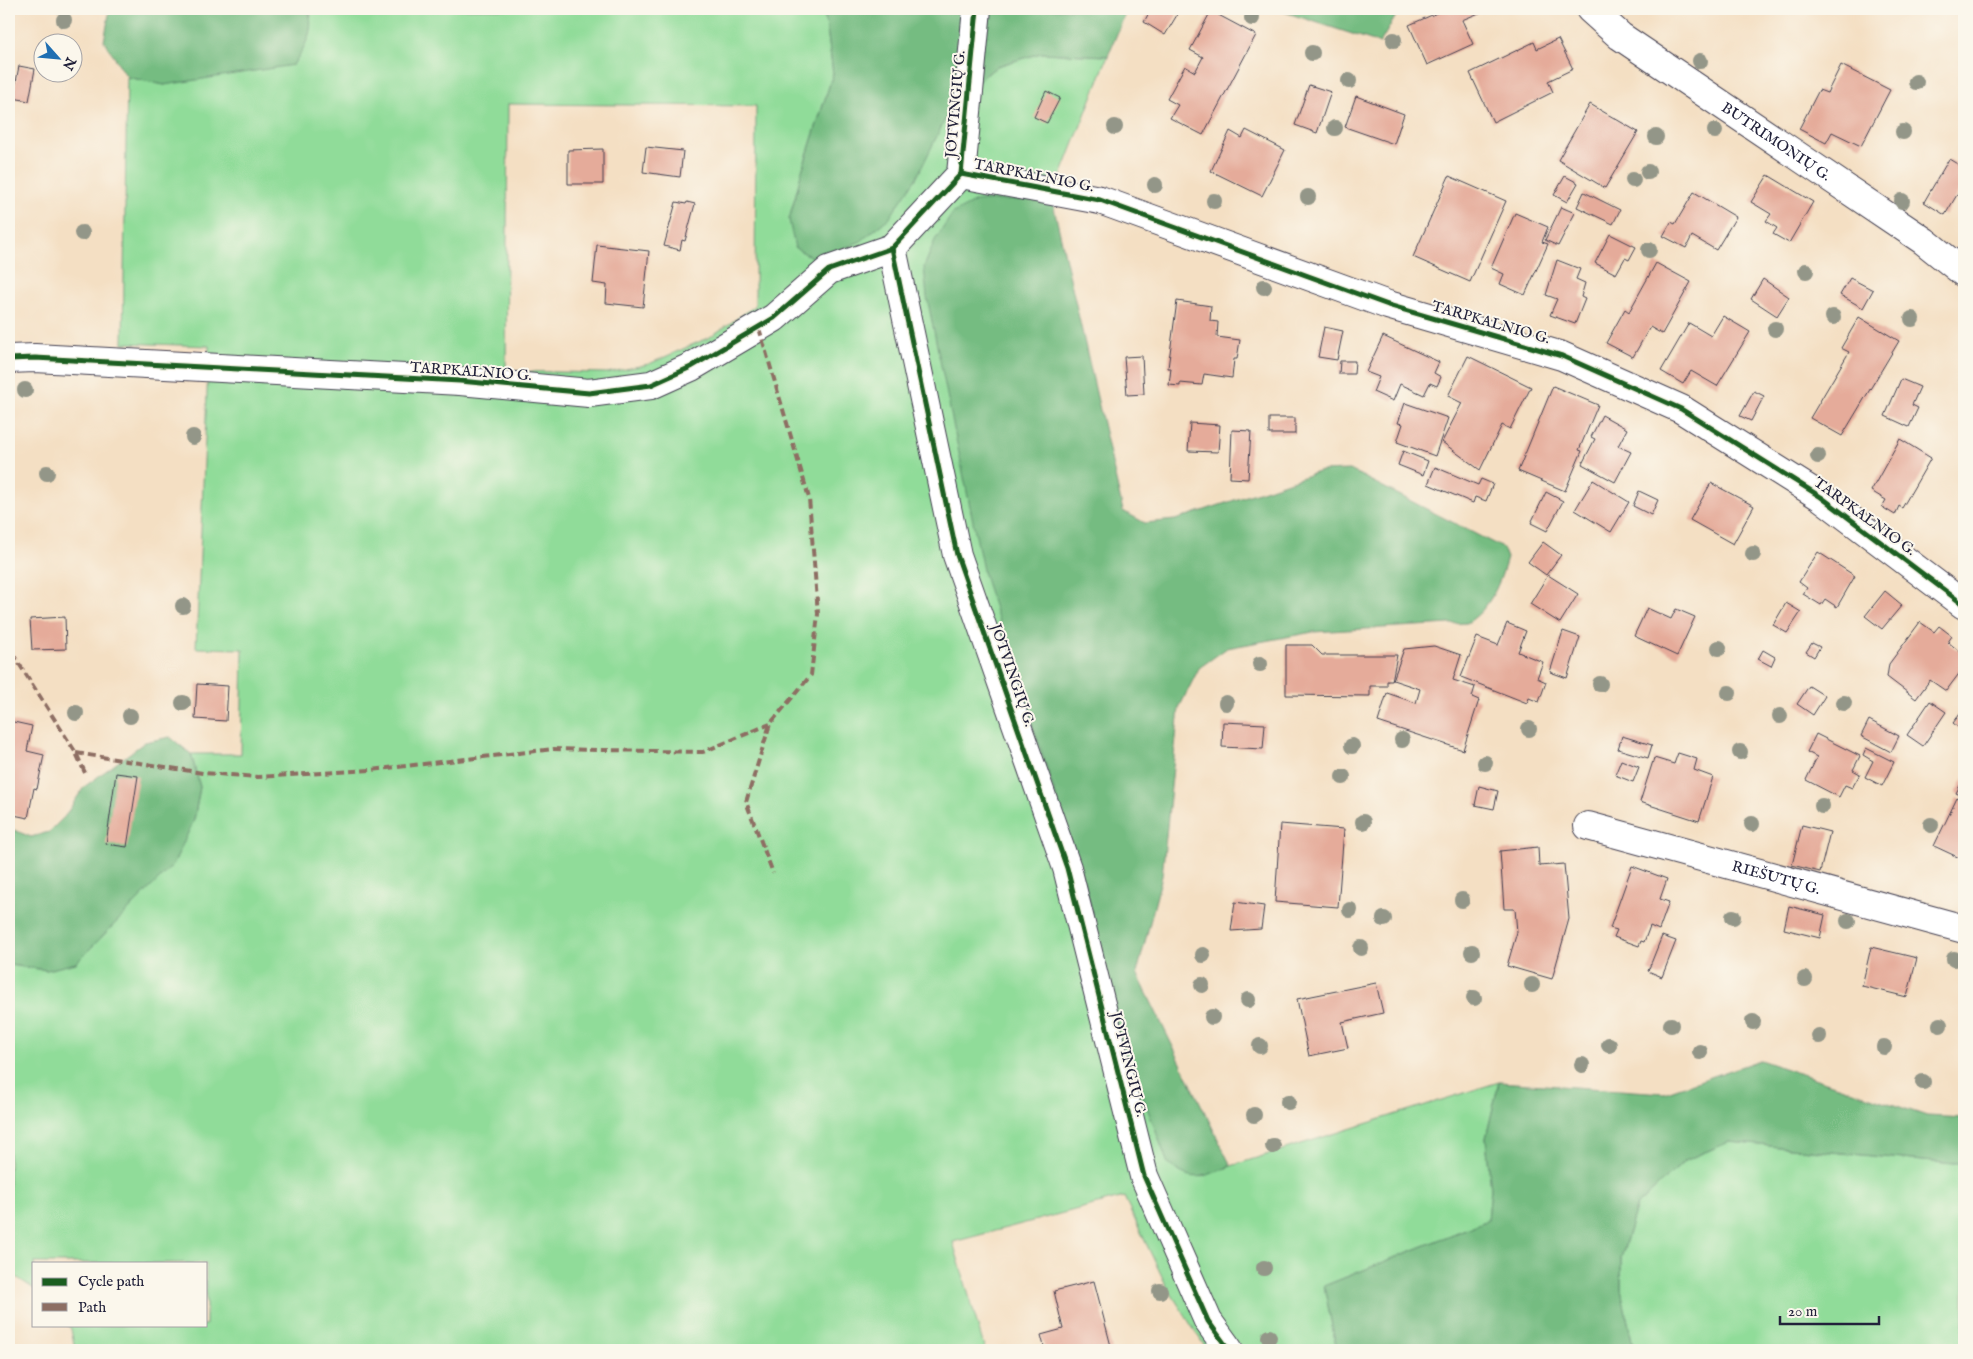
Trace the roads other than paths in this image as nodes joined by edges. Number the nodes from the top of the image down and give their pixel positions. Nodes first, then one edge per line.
1 (977, 9) edge
2 (1590, 9) edge
3 (961, 174) junction
4 (892, 248) junction
5 (1964, 273) edge
6 (9, 360) edge
7 (1964, 605) edge
8 (1588, 826) dead end
9 (1964, 929) edge
10 (1229, 1350) edge

1 - 3 street, JOTVINGIŲ G.
2 - 5 street, BUTRIMONIŲ G.
3 - 4 street, JOTVINGIŲ G.
3 - 7 street, TARPKALNIO G.
4 - 6 street, TARPKALNIO G.
4 - 10 street, JOTVINGIŲ G.
8 - 9 street, RIEŠUTŲ G.

